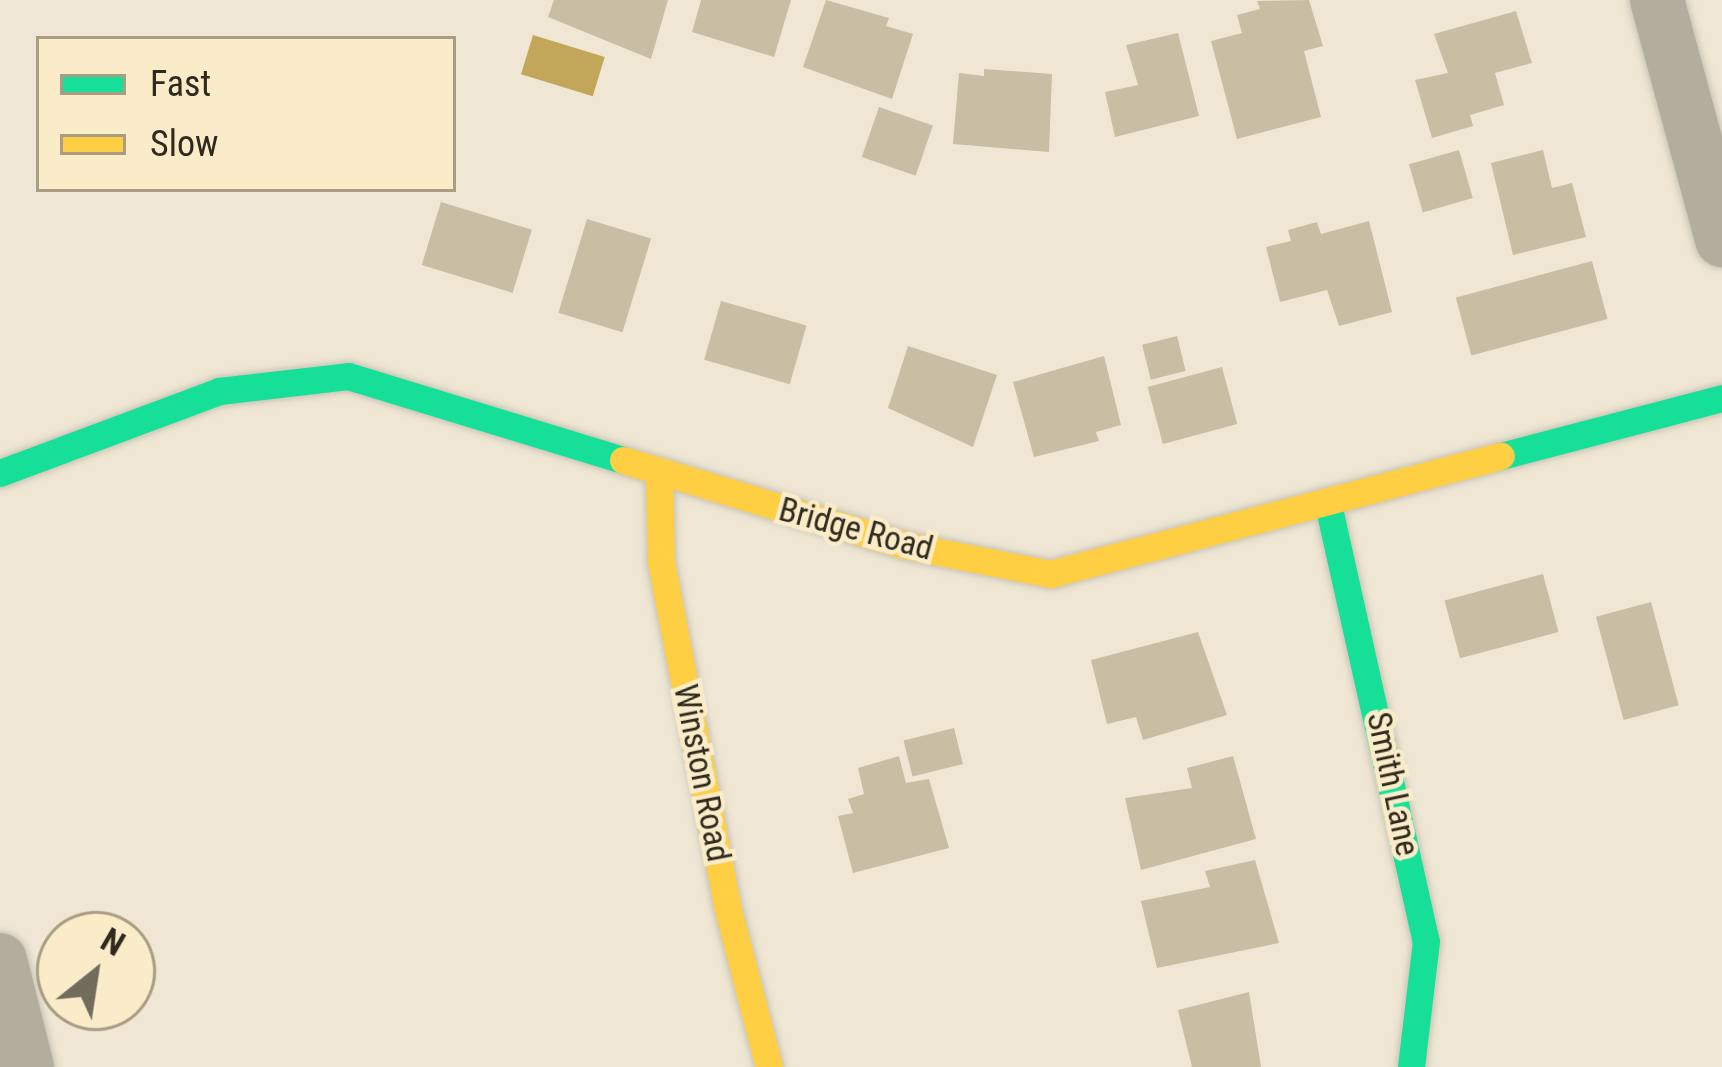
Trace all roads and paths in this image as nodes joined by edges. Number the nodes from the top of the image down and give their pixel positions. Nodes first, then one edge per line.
1 (1657, 0) edge
2 (1722, 240) edge
3 (1722, 398) edge
4 (0, 473) edge
5 (659, 475) junction
6 (1328, 504) junction
7 (0, 960) edge
8 (27, 1067) edge
9 (770, 1067) edge
10 (1411, 1067) edge

1 - 2 street
3 - 6 street, Bridge Road
4 - 5 street, Bridge Road
5 - 6 street, Bridge Road
5 - 9 street, Winston Road
6 - 10 street, Smith Lane
7 - 8 street

